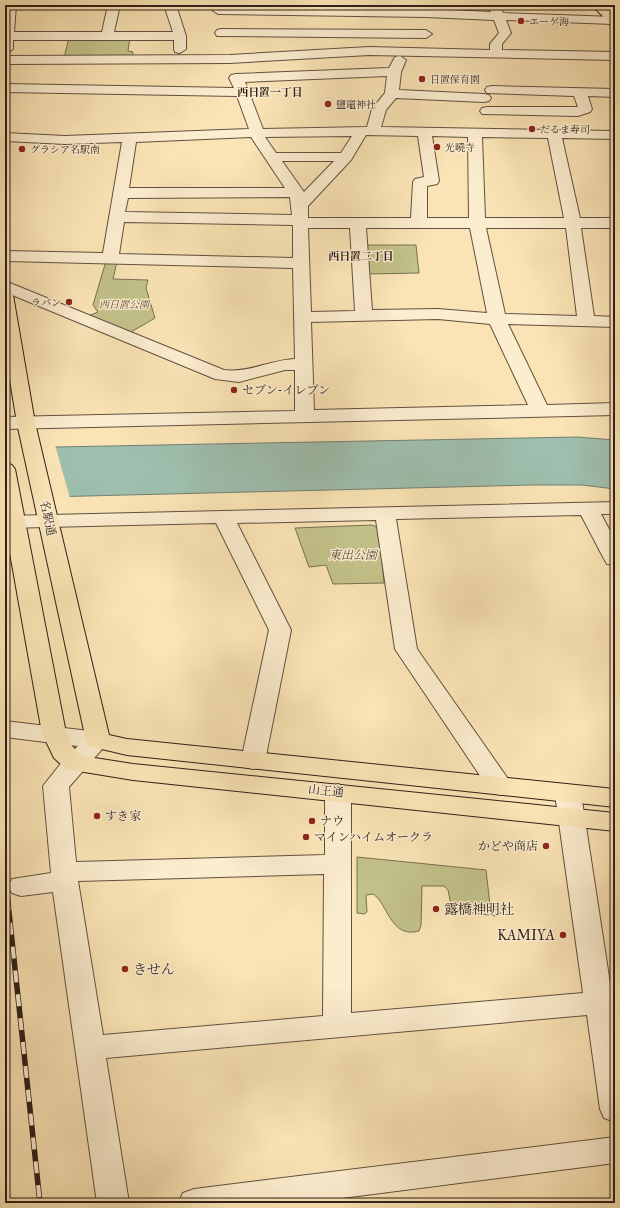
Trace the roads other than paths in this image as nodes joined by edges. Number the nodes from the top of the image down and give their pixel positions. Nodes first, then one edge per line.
1 (10, 5) edge
2 (114, 5) edge
3 (170, 5) edge
4 (598, 5) edge
5 (218, 7) edge
6 (341, 8) edge
7 (431, 10) edge
8 (497, 11) edge
9 (614, 21) edge
10 (221, 33) junction
11 (426, 34) junction
12 (7, 36) junction
13 (107, 36) junction
14 (180, 36) junction
15 (403, 53) junction
16 (482, 54) junction
17 (496, 54) junction
18 (615, 56) edge
19 (230, 59) junction
20 (7, 60) edge
21 (181, 60) junction
22 (394, 72) junction
23 (236, 78) junction
24 (5, 88) edge
25 (241, 92) junction
26 (580, 92) junction
27 (615, 93) edge
28 (392, 94) junction
29 (488, 100) junction
30 (368, 131) junction
31 (424, 132) junction
32 (256, 133) junction
33 (482, 133) junction
34 (554, 135) junction
35 (615, 135) edge
36 (5, 137) edge
37 (130, 137) junction
38 (271, 157) junction
39 (346, 157) junction
40 (122, 193) junction
41 (299, 210) junction
42 (118, 217) junction
43 (477, 222) junction
44 (358, 223) junction
45 (419, 223) junction
46 (573, 223) junction
47 (615, 223) edge
48 (5, 256) edge
49 (110, 259) junction
50 (302, 263) junction
51 (5, 286) edge
52 (5, 294) edge
53 (303, 316) junction
54 (364, 316) junction
55 (497, 319) junction
56 (586, 322) junction
57 (615, 322) edge
58 (304, 364) junction
59 (615, 409) edge
60 (540, 411) junction
61 (305, 416) junction
62 (5, 423) edge
63 (26, 423) junction
64 (5, 469) edge
65 (615, 508) edge
66 (588, 509) junction
67 (48, 512) junction
68 (385, 514) junction
69 (11, 516) edge
70 (224, 518) junction
71 (615, 559) edge
72 (5, 728) edge
73 (54, 733) junction
74 (98, 740) junction
75 (253, 762) junction
76 (75, 763) junction
77 (500, 786) junction
78 (338, 792) junction
79 (615, 798) edge
80 (569, 806) junction
81 (615, 822) edge
82 (338, 864) junction
83 (65, 876) junction
84 (22, 886) dead end
85 (607, 1002) edge
86 (337, 1026) junction
87 (89, 1048) junction
88 (615, 1109) edge
89 (615, 1150) edge
90 (113, 1203) edge
91 (194, 1203) edge

1 - 12 street
2 - 13 street
3 - 14 street
4 - 9 main road
5 - 6 street
5 - 10 street
6 - 7 street
7 - 8 street
7 - 11 street
8 - 9 street
8 - 17 street
10 - 11 street
10 - 19 street
11 - 15 street
12 - 13 street
12 - 20 street
13 - 14 street
14 - 21 street
15 - 16 street
15 - 19 street
15 - 22 street
16 - 17 street
16 - 29 street
17 - 18 street
19 - 21 street
19 - 23 street
20 - 21 street
22 - 23 street
22 - 28 street
23 - 25 street
24 - 25 street
25 - 32 street
26 - 27 street
26 - 29 street
26 - 29 street
28 - 29 street
28 - 30 street
29 - 33 street
30 - 31 street
30 - 32 street
30 - 39 street
31 - 33 street
31 - 45 street
32 - 37 street
32 - 38 street
33 - 34 street
33 - 43 street
34 - 35 street
34 - 46 street
36 - 37 street
37 - 40 street
38 - 39 street
38 - 41 street
39 - 41 street
40 - 41 street
40 - 42 street
41 - 42 street
41 - 44 street
41 - 50 street
42 - 49 street
43 - 45 street
43 - 46 street
43 - 55 street
44 - 45 street
44 - 54 street
46 - 47 street
46 - 56 street
48 - 49 street
49 - 50 street
50 - 53 street
51 - 58 street
52 - 63 main road, 名駅通
53 - 54 street
53 - 58 street
54 - 55 street
55 - 56 street
55 - 60 street
56 - 57 street
58 - 61 street
59 - 60 street
60 - 61 street
61 - 63 street
62 - 63 street
63 - 67 main road, 名駅通
64 - 69 main road
65 - 66 street
66 - 68 street
66 - 71 street
67 - 69 street
67 - 70 street
67 - 74 main road, 名駅通
68 - 70 street
68 - 77 street
69 - 73 main road
70 - 75 street
72 - 73 street
73 - 74 street
73 - 76 main road
74 - 75 main road, 山王通
74 - 76 street
75 - 77 main road, 山王通
76 - 78 main road, 山王通
76 - 83 street
77 - 80 main road, 山王通
78 - 80 main road, 山王通
78 - 82 street
79 - 80 main road, 山王通
80 - 81 main road, 山王通
80 - 85 street
82 - 83 street
82 - 86 street
83 - 84 street
83 - 87 street
85 - 86 street
85 - 88 street
86 - 87 street
87 - 90 street
89 - 91 street

